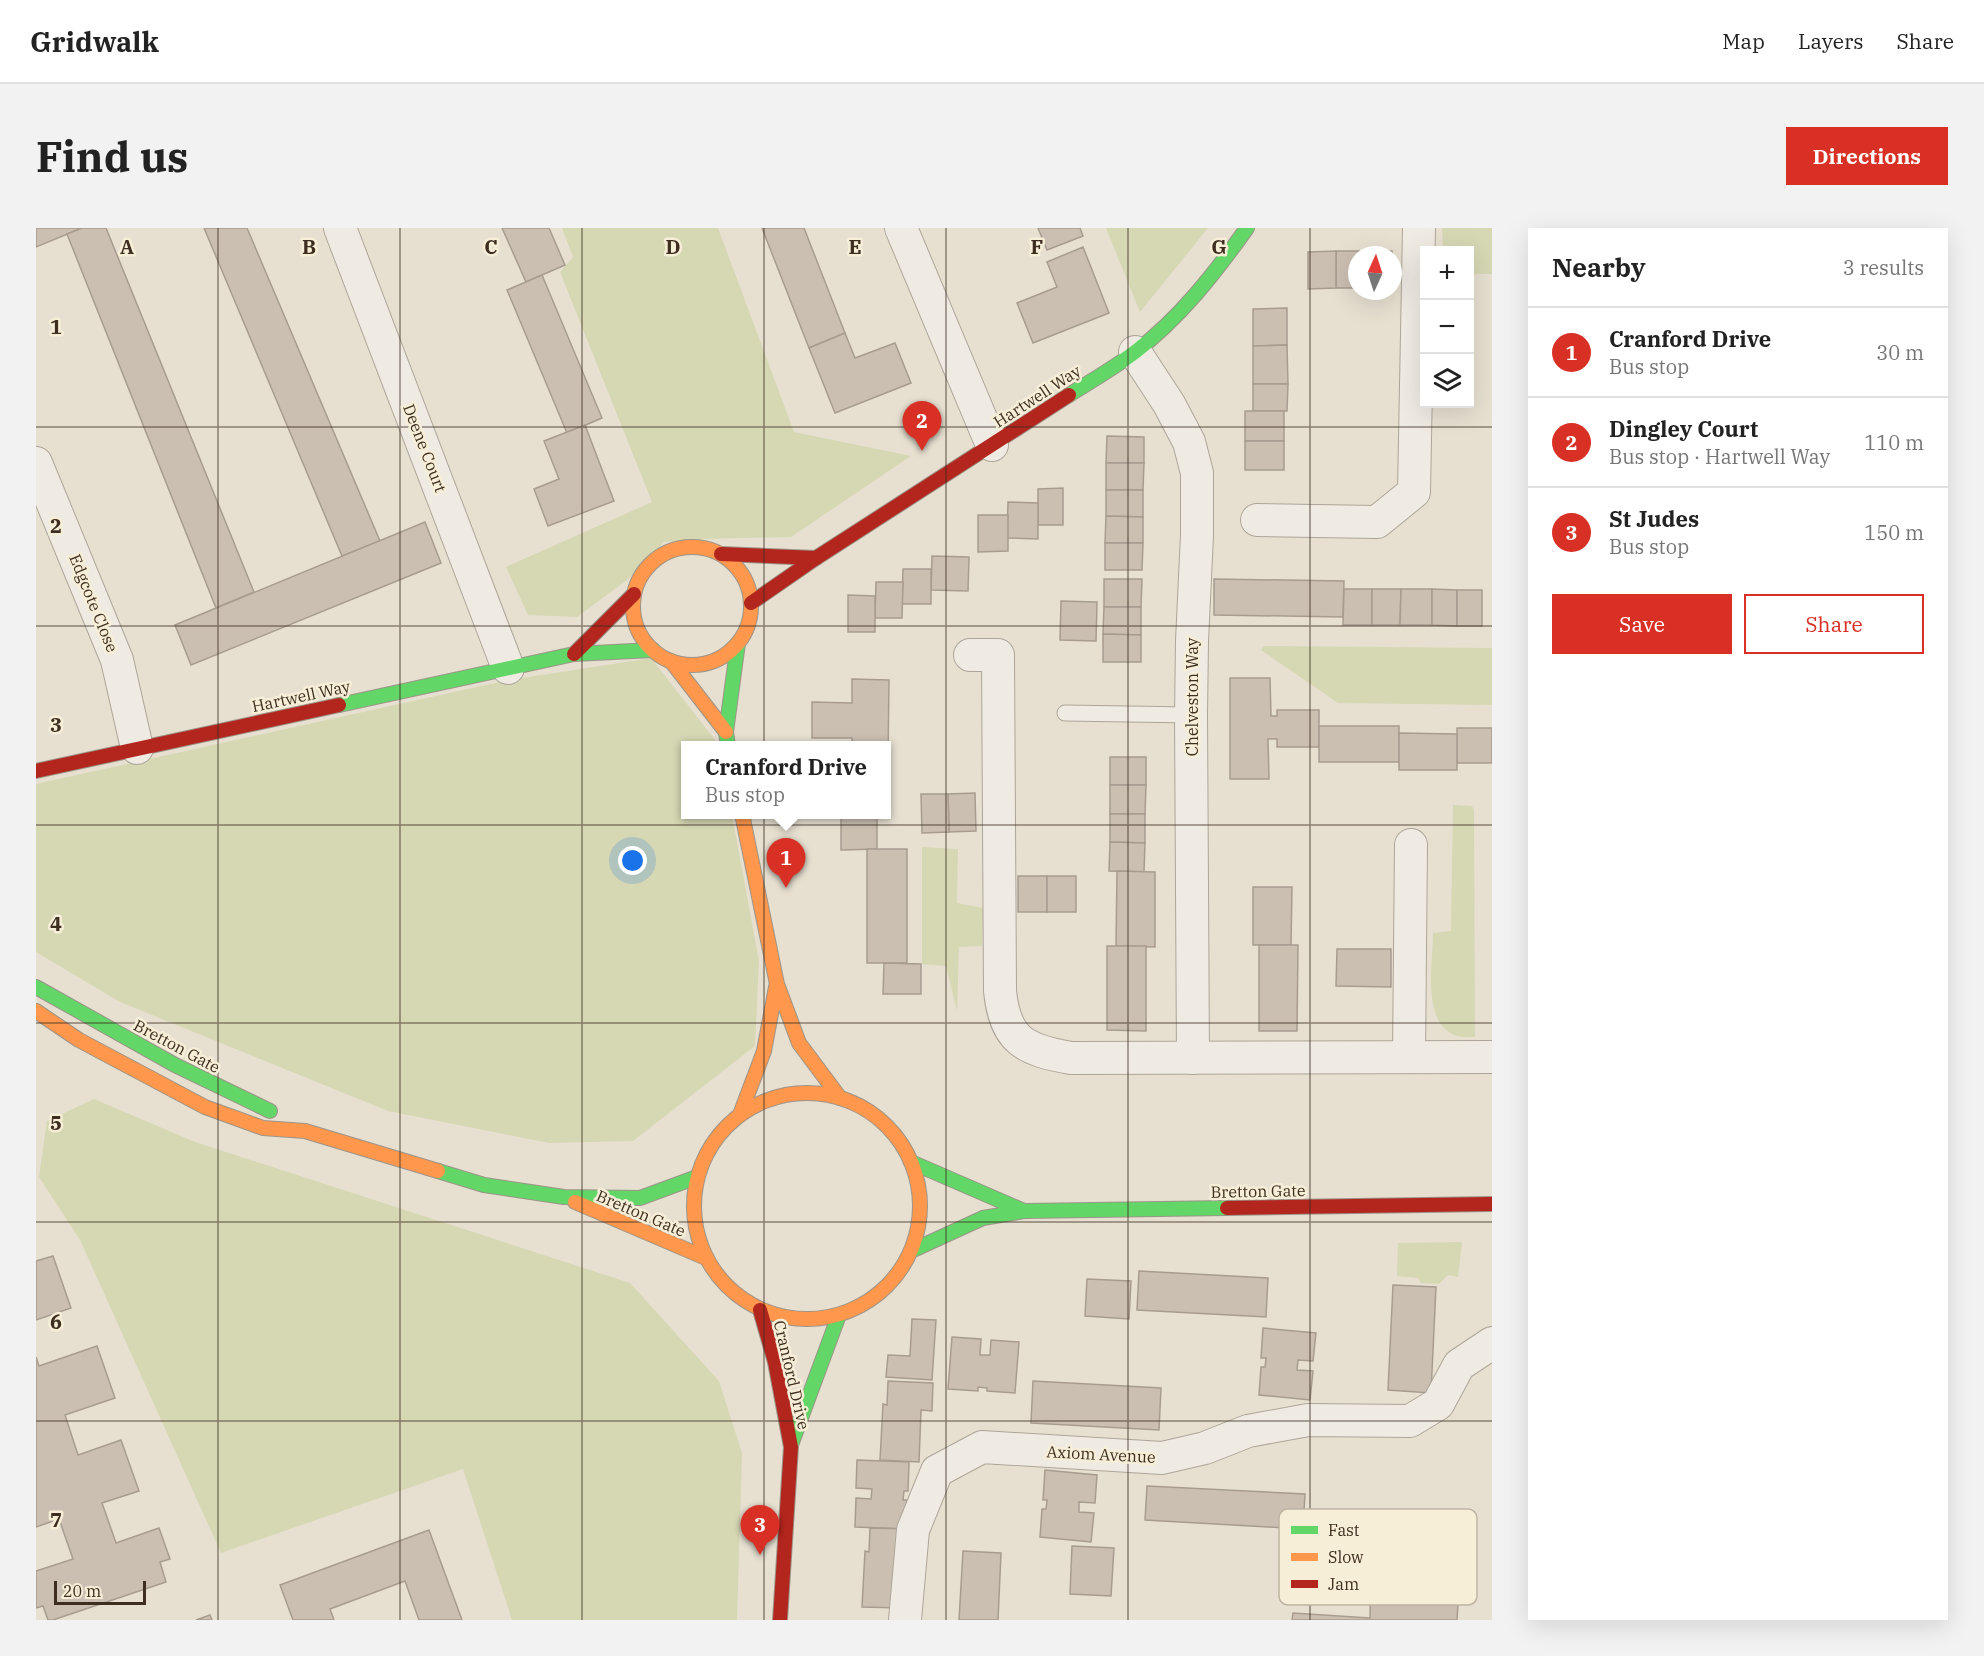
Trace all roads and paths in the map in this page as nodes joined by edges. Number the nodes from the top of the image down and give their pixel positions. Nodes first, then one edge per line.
1 (340, 228) edge
2 (901, 228) edge
3 (1247, 228) edge
4 (1419, 228) edge
5 (1135, 352) junction
6 (992, 445) junction
7 (36, 463) edge
8 (1257, 520) dead end
9 (721, 554) junction
10 (816, 558) junction
11 (634, 594) junction
12 (752, 603) junction
13 (738, 643) junction
14 (653, 650) junction
15 (574, 654) junction
16 (970, 655) dead end
17 (671, 661) junction
18 (508, 668) junction
19 (1065, 713) dead end
20 (1191, 715) junction
21 (727, 739) edge
22 (137, 748) junction
23 (36, 771) edge
24 (743, 819) edge
25 (1410, 845) dead end
26 (777, 984) junction
27 (36, 987) edge
28 (36, 1011) edge
29 (1409, 1057) junction
30 (1492, 1057) edge
31 (1193, 1058) junction
32 (840, 1098) junction
33 (741, 1112) junction
34 (305, 1131) junction
35 (911, 1162) junction
36 (697, 1177) junction
37 (564, 1197) junction
38 (1492, 1204) edge
39 (1024, 1210) junction
40 (911, 1251) junction
41 (706, 1258) junction
42 (759, 1310) junction
43 (839, 1315) junction
44 (1492, 1343) edge
45 (791, 1447) junction
46 (780, 1620) edge
47 (905, 1620) edge

1 - 18 street, Deene Court
2 - 6 street
3 - 5 street, Hartwell Way
4 - 8 street
5 - 6 street, Hartwell Way
5 - 20 street, Chelveston Way
6 - 10 street, Hartwell Way
7 - 22 street, Edgcote Close
9 - 10 street
9 - 11 street
9 - 12 street
10 - 12 street, Hartwell Way
11 - 14 street
11 - 15 street
12 - 13 street
13 - 17 street
13 - 21 street
14 - 15 street, Hartwell Way
14 - 17 street
15 - 18 street, Hartwell Way
16 - 31 street
17 - 21 street
18 - 22 street, Hartwell Way
19 - 20 lane
20 - 31 street, Chelveston Way
22 - 23 street, Hartwell Way
24 - 26 street
25 - 29 street
26 - 32 street
26 - 33 street
27 - 34 street, Bretton Gate
28 - 34 street, Bretton Gate
29 - 30 street
29 - 31 street
32 - 33 street
32 - 35 street
33 - 36 street
34 - 37 street, Bretton Gate
35 - 39 street, Bretton Gate
35 - 40 street
36 - 37 street, Bretton Gate
36 - 41 street
37 - 41 street, Bretton Gate
38 - 39 street, Bretton Gate
39 - 40 street, Bretton Gate
40 - 43 street
41 - 42 street
42 - 43 street
42 - 45 street, Cranford Drive
43 - 45 street, Cranford Drive
44 - 47 street, Axiom Avenue
45 - 46 street, Cranford Drive

